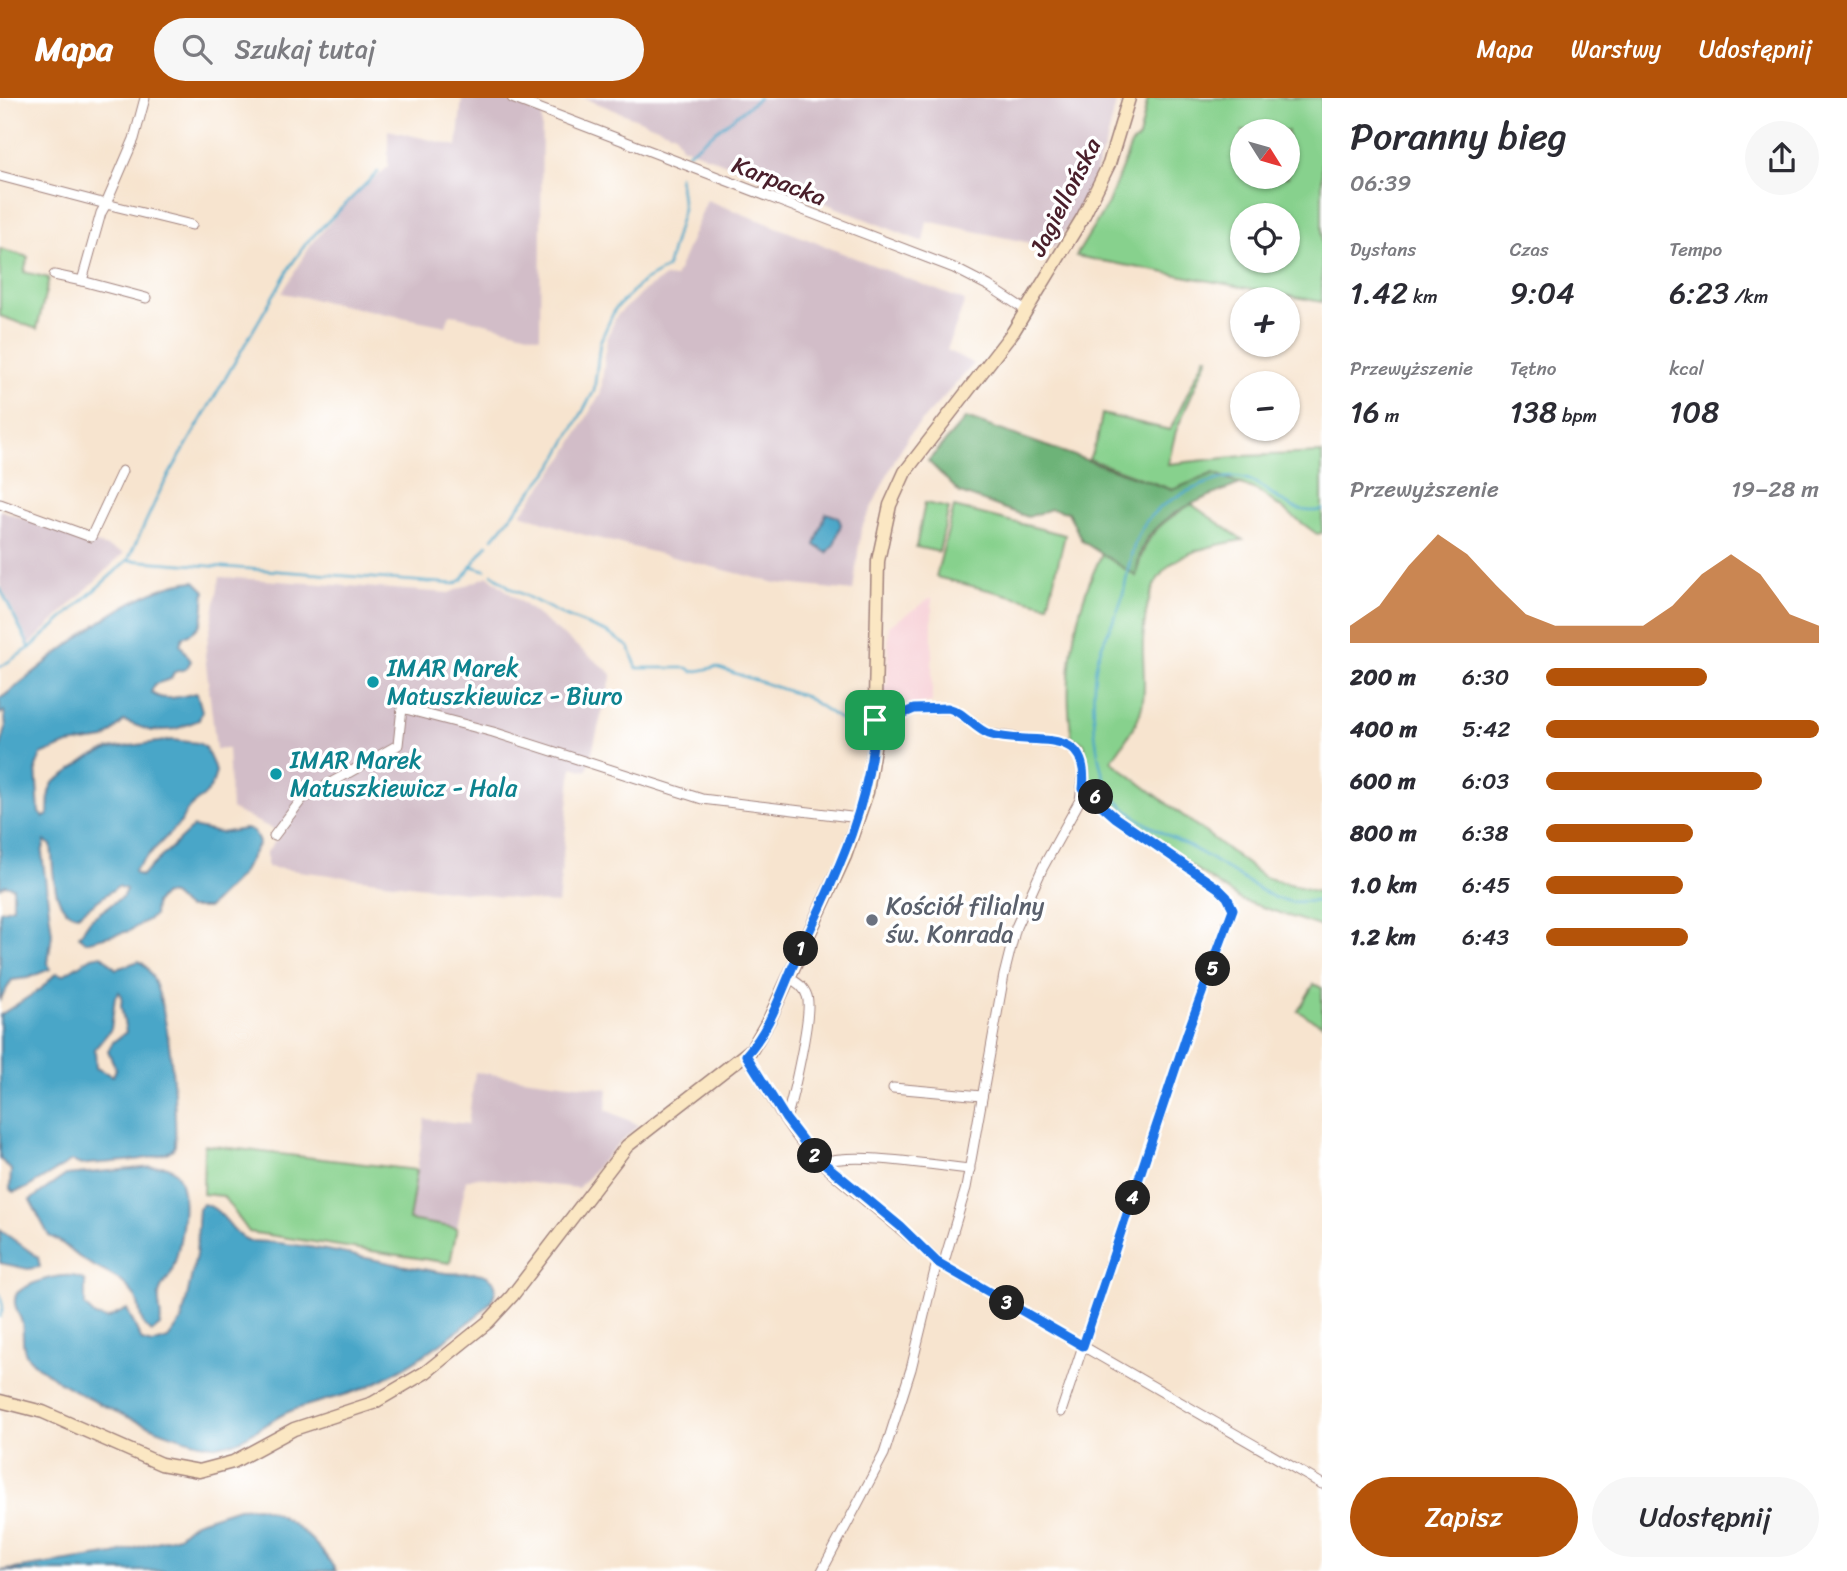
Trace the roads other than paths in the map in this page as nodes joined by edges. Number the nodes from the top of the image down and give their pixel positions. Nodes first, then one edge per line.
1 (145, 98) edge
2 (512, 98) edge
3 (1129, 98) edge
4 (0, 176) edge
5 (106, 204) junction
6 (192, 225) dead end
7 (54, 275) dead end
8 (82, 281) junction
9 (146, 298) dead end
10 (1027, 311) junction
11 (122, 471) dead end
12 (0, 504) edge
13 (875, 720) junction
14 (1083, 789) junction
15 (859, 818) junction
16 (274, 836) dead end
17 (788, 977) junction
18 (746, 1055) junction
19 (892, 1088) dead end
20 (982, 1096) junction
21 (786, 1119) junction
22 (822, 1162) junction
23 (970, 1169) junction
24 (940, 1264) junction
25 (1083, 1346) junction
26 (0, 1401) edge
27 (1061, 1412) dead end
28 (1322, 1484) edge
29 (822, 1571) edge

1 - 5 street
2 - 10 street, Karpacka
3 - 10 street, Jagiellońska
4 - 5 street
5 - 6 street
5 - 8 street
7 - 8 street
8 - 9 street
10 - 13 street, Jagiellońska
11 - 12 street
13 - 14 street
13 - 15 street, Jagiellońska
14 - 20 street
14 - 25 street
15 - 16 street
15 - 17 street, Jagiellońska
17 - 18 street, Jagiellońska
17 - 21 street
18 - 21 street
18 - 26 street
19 - 20 street
20 - 23 street
21 - 22 street
22 - 23 street
22 - 24 street
23 - 24 street
24 - 25 street
24 - 29 street
25 - 27 street
25 - 28 street

